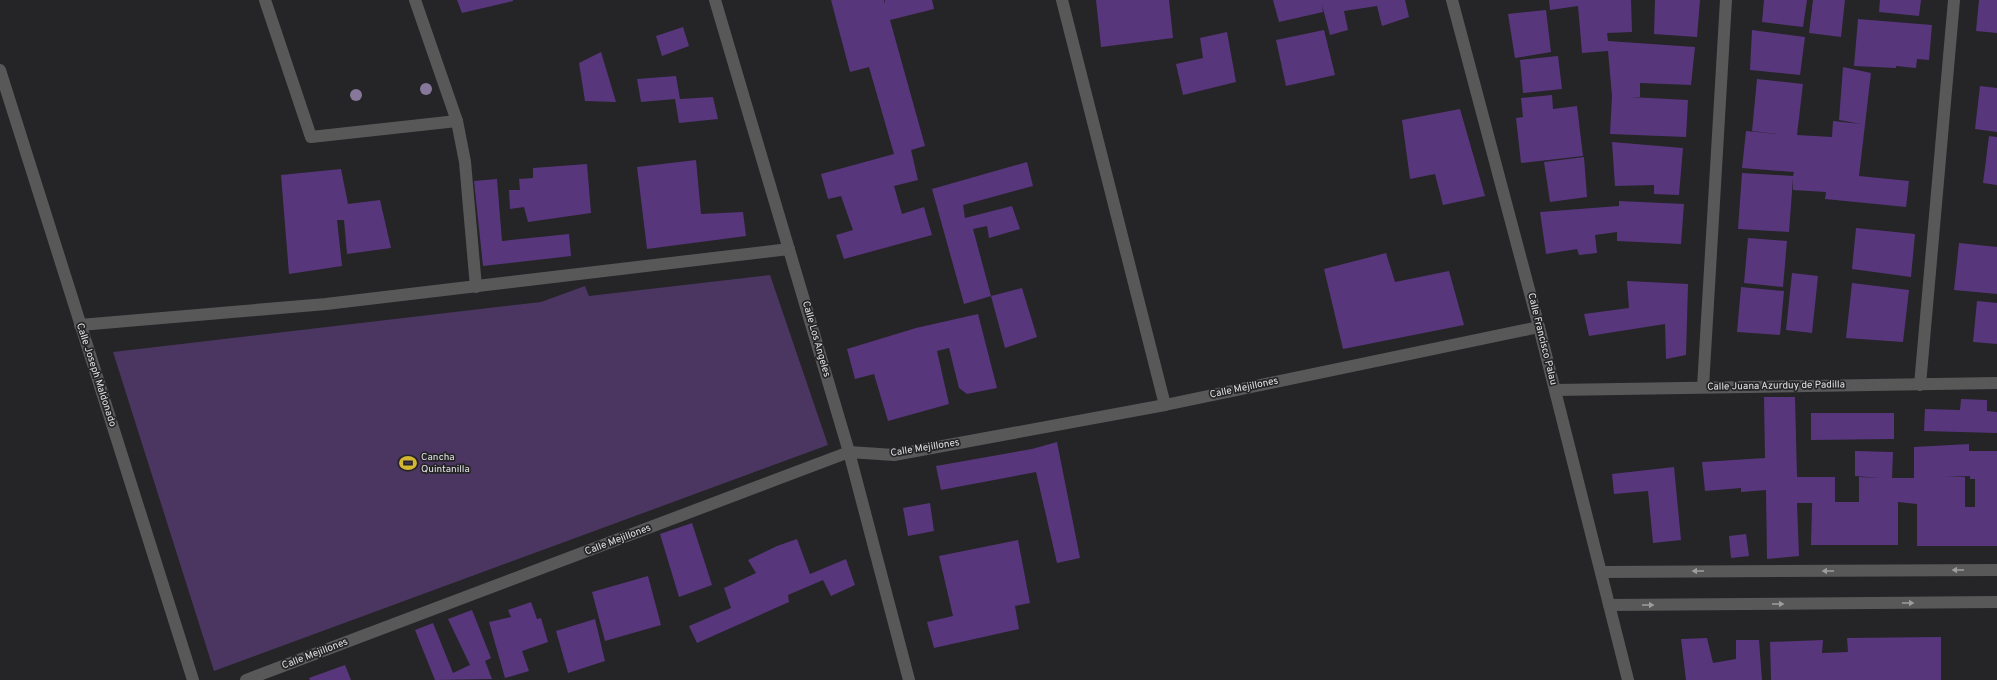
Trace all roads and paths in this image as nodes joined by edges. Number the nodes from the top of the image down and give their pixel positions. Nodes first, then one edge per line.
1 (265, 0) edge
2 (415, 0) edge
3 (715, 0) edge
4 (1062, 0) edge
5 (1452, 0) edge
6 (1726, 0) edge
7 (1954, 0) edge
8 (0, 70) edge
9 (457, 121) junction
10 (789, 249) junction
11 (476, 286) junction
12 (80, 325) junction
13 (1539, 326) junction
14 (1920, 384) junction
15 (1997, 384) edge
16 (1703, 387) junction
17 (1555, 390) junction
18 (1165, 405) junction
19 (849, 452) junction
20 (1997, 570) edge
21 (1601, 572) junction
22 (1997, 602) edge
23 (1609, 605) junction
24 (193, 680) edge
25 (246, 680) edge
26 (909, 680) edge
27 (1628, 680) edge

1 - 9 street
2 - 9 street
3 - 10 street, Calle Los Angeles
4 - 18 street
5 - 13 street, Calle Francisco Palau
6 - 16 street
7 - 14 street
8 - 12 street, Calle Joseph Maldonado
9 - 11 street
10 - 11 street
10 - 19 street, Calle Los Angeles
11 - 12 street
12 - 24 street, Calle Joseph Maldonado
13 - 17 street, Calle Francisco Palau
13 - 18 street, Calle Mejillones
14 - 15 street, Calle Juana Azurduy de Padilla
14 - 16 street, Calle Juana Azurduy de Padilla
16 - 17 street, Calle Juana Azurduy de Padilla
17 - 21 street, Calle Francisco Palau
18 - 19 street, Calle Mejillones
19 - 25 street, Calle Mejillones
19 - 26 street, Calle Los Angeles
20 -> 21 street
21 - 23 street, Calle Francisco Palau
23 -> 22 street
23 - 27 street, Calle Francisco Palau

